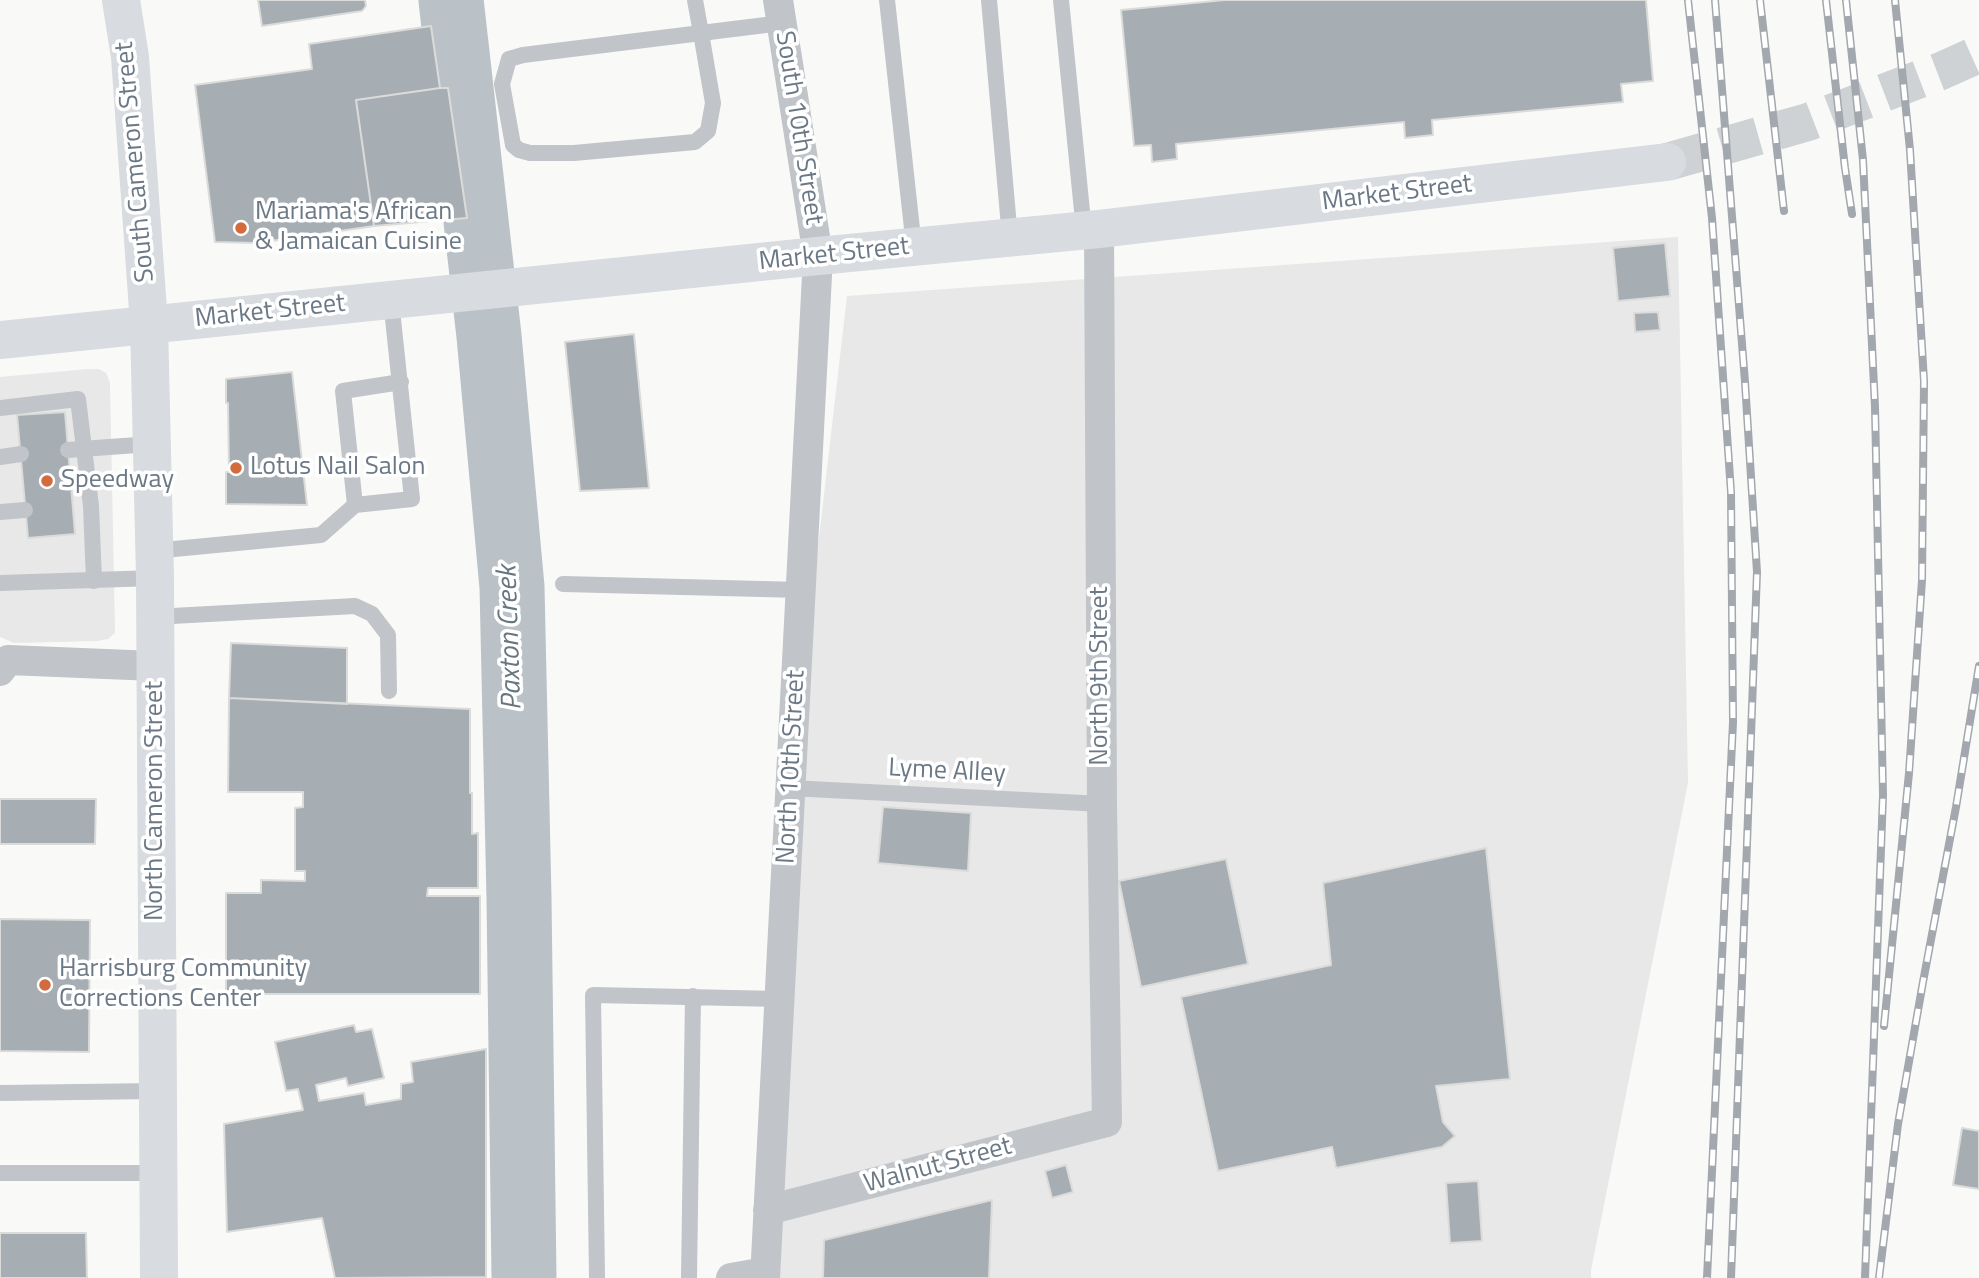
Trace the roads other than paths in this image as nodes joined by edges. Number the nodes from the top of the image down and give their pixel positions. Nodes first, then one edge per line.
1 (121, 0) edge
2 (695, 0) edge
3 (887, 0) edge
4 (989, 0) edge
5 (1061, 0) edge
6 (779, 8) edge
7 (701, 33) junction
8 (1667, 162) tunnel mouth
9 (1091, 230) junction
10 (1010, 238) junction
11 (914, 247) junction
12 (818, 256) junction
13 (391, 300) junction
14 (149, 324) junction
15 (0, 340) edge
16 (401, 382) junction
17 (0, 408) edge
18 (151, 444) junction
19 (76, 449) junction
20 (21, 454) dead end
21 (0, 457) edge
22 (355, 505) junction
23 (91, 506) junction
24 (74, 507) dead end
25 (25, 510) dead end
26 (0, 512) edge
27 (154, 565) junction
28 (94, 581) junction
29 (0, 583) edge
30 (563, 584) dead end
31 (801, 590) junction
32 (154, 617) junction
33 (155, 666) junction
34 (3, 669) edge
35 (389, 691) dead end
36 (790, 788) junction
37 (1102, 804) junction
38 (693, 996) junction
39 (779, 999) junction
40 (158, 1091) junction
41 (0, 1093) edge
42 (1107, 1122) joint
43 (0, 1173) edge
44 (159, 1173) junction
45 (768, 1210) junction
46 (765, 1275) edge
47 (159, 1278) edge
48 (597, 1278) edge
49 (689, 1278) edge
50 (731, 1278) edge

1 - 14 main road, South Cameron Street
2 - 7 lane
3 - 11 lane
4 - 10 lane
5 - 9 lane
6 - 7 lane
6 - 12 street, South 10th Street
7 - 7 lane
8 - 9 main road, Market Street
9 - 10 main road, Market Street
9 - 37 street, North 9th Street
10 - 11 main road, Market Street
11 - 12 main road, Market Street
12 - 13 main road, Market Street
12 - 31 street, North 10th Street
13 - 14 main road, Market Street
13 - 16 lane
14 - 15 main road, Market Street
14 - 18 main road, North Cameron Street
16 - 22 lane
16 - 22 lane
17 - 19 lane
18 - 19 lane
18 - 27 main road, North Cameron Street
19 - 23 lane
20 - 21 lane
22 - 27 lane
23 - 24 lane
23 - 28 lane
25 - 26 lane
27 - 28 lane
27 - 32 main road, North Cameron Street
28 - 29 lane
30 - 31 lane
31 - 36 street, North 10th Street
32 - 33 main road, North Cameron Street
32 - 35 lane
33 - 34 street
33 - 40 main road, North Cameron Street
36 - 37 lane, Lyme Alley
36 - 39 street, North 10th Street
37 - 42 street, North 9th Street
38 - 39 lane
38 - 48 lane
38 - 49 lane
39 - 45 street, North 10th Street
40 - 41 lane
40 - 44 main road, North Cameron Street
42 - 45 street, Walnut Street
43 - 44 lane
44 - 47 main road, North Cameron Street
45 - 46 street, North 10th Street
46 - 50 street

